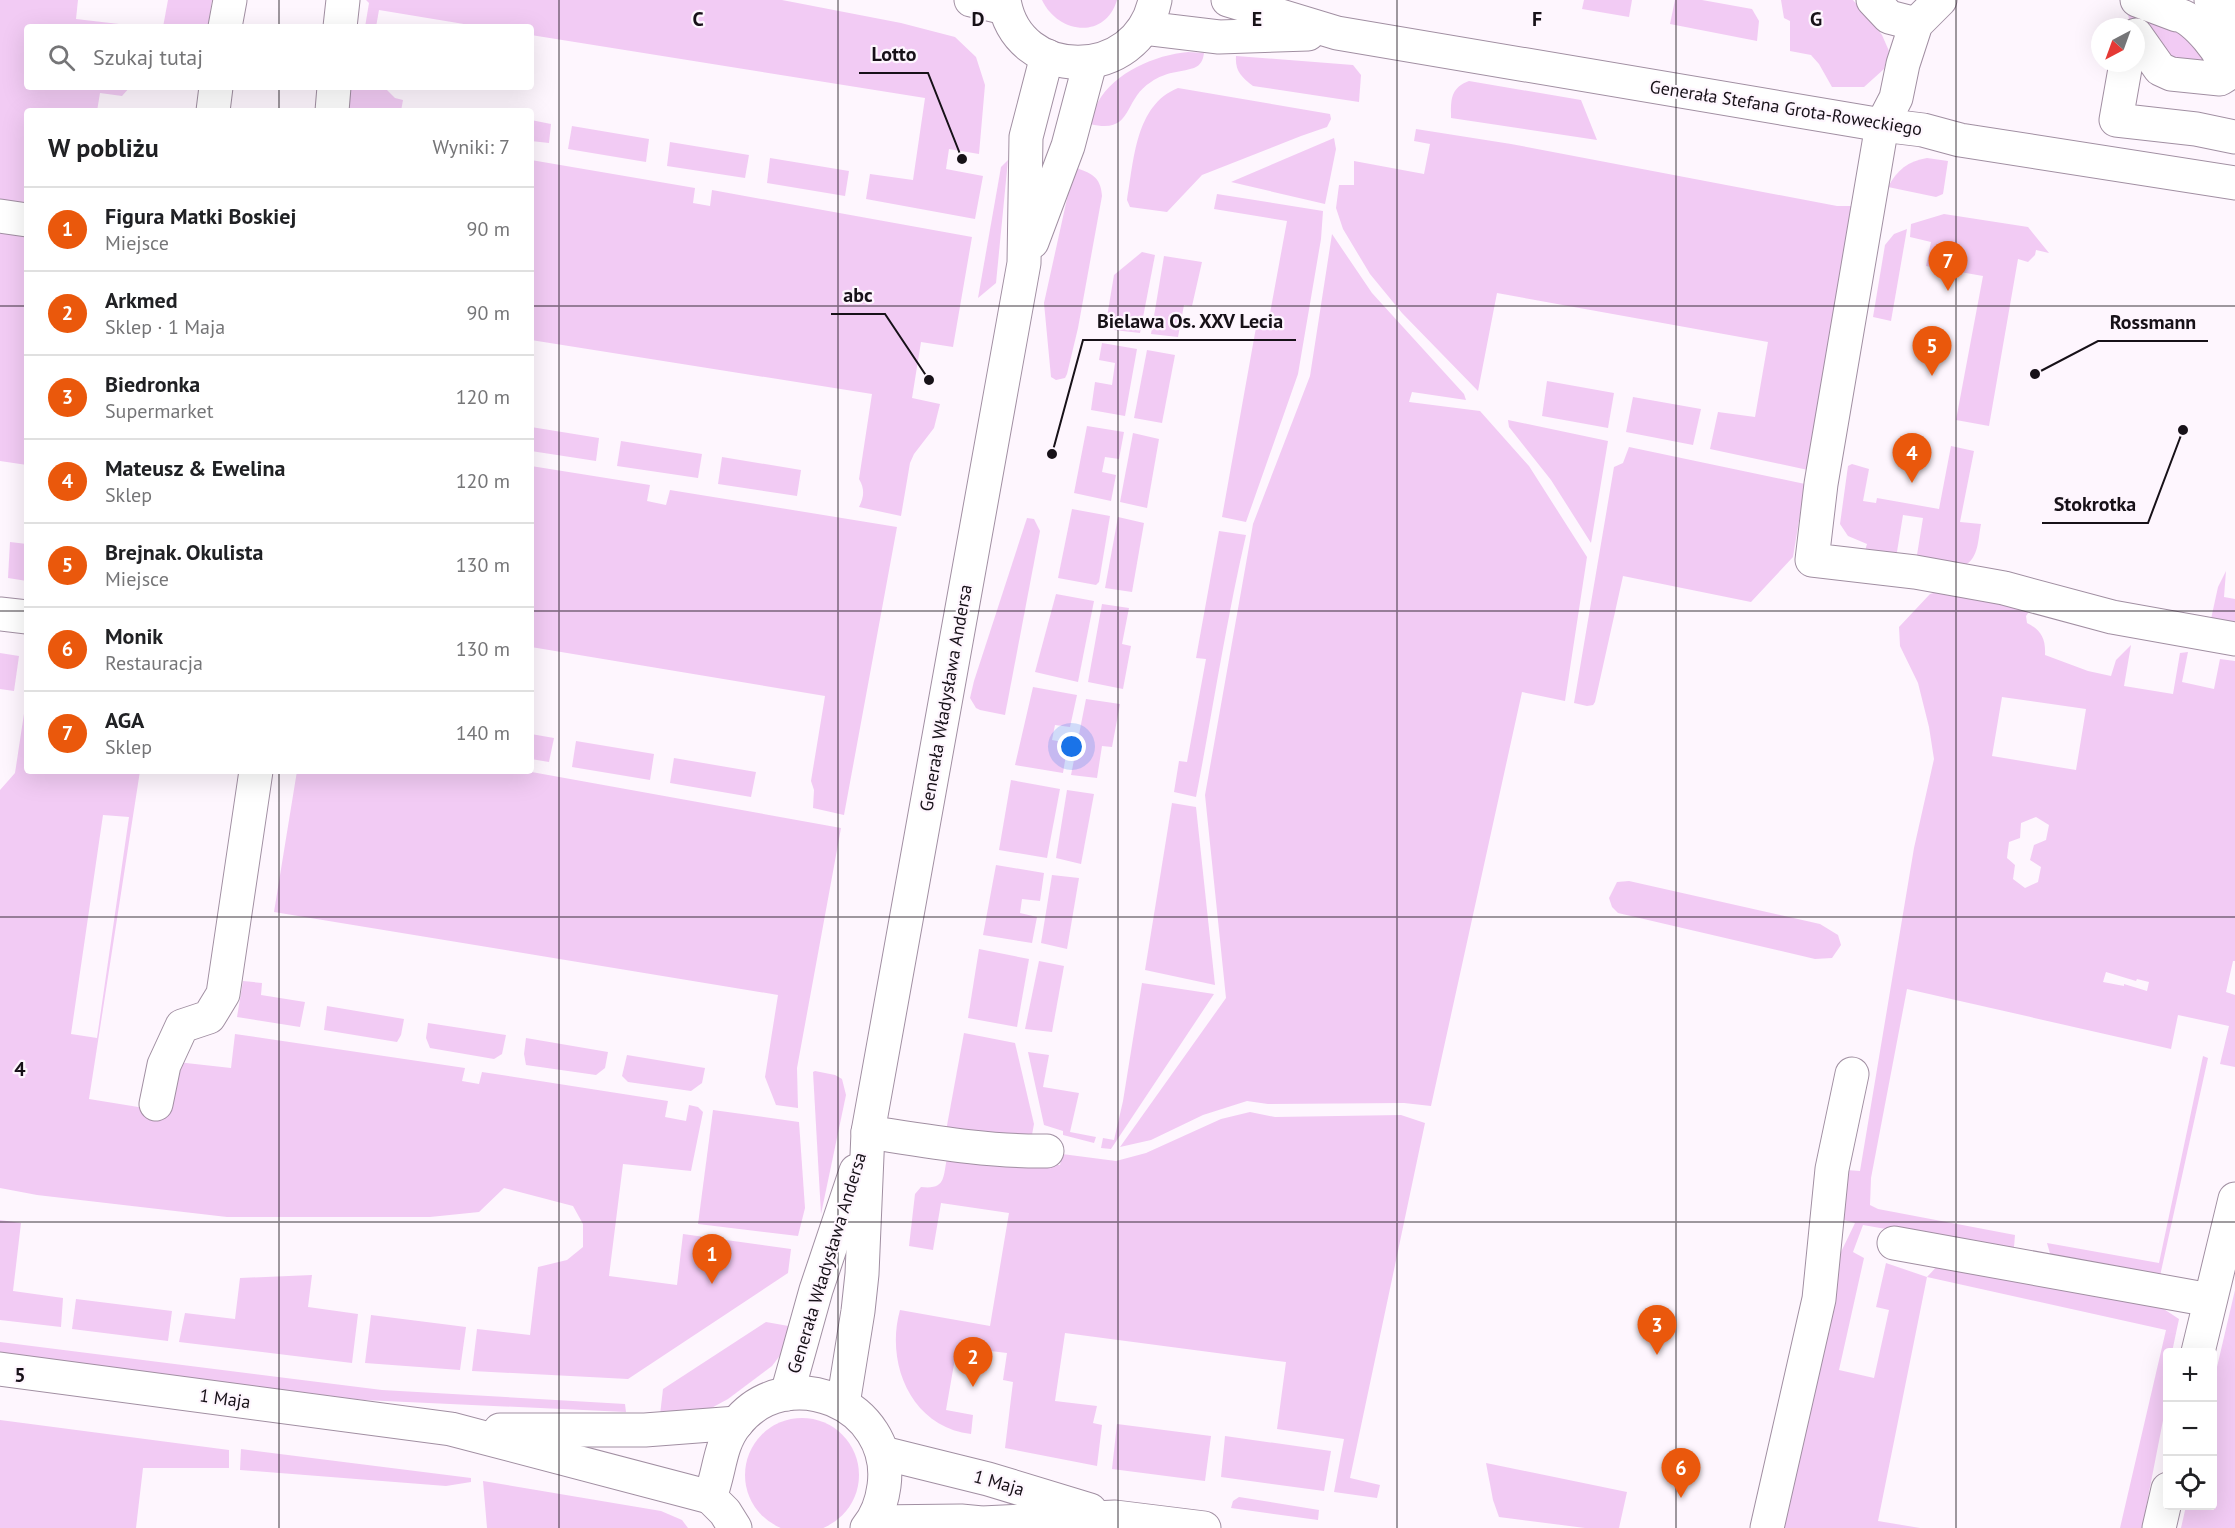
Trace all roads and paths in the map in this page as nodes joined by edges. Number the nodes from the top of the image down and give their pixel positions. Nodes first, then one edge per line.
1 (230, 0) edge
2 (343, 0) edge
3 (971, 0) edge
4 (1228, 0) edge
5 (1874, 0) edge
6 (1940, 0) edge
7 (2137, 0) edge
8 (2211, 0) edge
9 (1004, 4) edge
10 (1149, 14) edge
11 (226, 24) edge
12 (340, 24) edge
13 (1916, 24) junction
14 (1337, 33) junction
15 (2145, 48) edge
16 (2235, 52) edge
17 (1047, 56) junction
18 (1090, 63) junction
19 (2124, 72) edge
20 (216, 90) edge
21 (334, 90) edge
22 (213, 108) edge
23 (332, 108) edge
24 (1882, 125) junction
25 (2235, 137) edge
26 (2235, 183) edge
27 (0, 216) edge
28 (24, 219) edge
29 (1024, 263) junction
30 (0, 614) edge
31 (24, 617) edge
32 (2235, 639) edge
33 (256, 774) edge
34 (1852, 1074) dead end
35 (156, 1104) dead end
36 (868, 1132) junction
37 (1047, 1151) dead end
38 (2235, 1199) edge
39 (1894, 1243) dead end
40 (2210, 1300) junction
41 (2199, 1348) edge
42 (0, 1369) edge
43 (787, 1394) junction
44 (843, 1404) junction
45 (737, 1423) junction
46 (451, 1429) junction
47 (883, 1453) junction
48 (710, 1497) junction
49 (2163, 1510) edge
50 (1115, 1517) junction
51 (870, 1525) edge
52 (735, 1528) edge
53 (1204, 1528) edge
54 (1767, 1528) edge
55 (2159, 1528) edge

1 - 11 street
2 - 12 street
3 - 9 street
4 - 14 street, Generała Stefana Grota-Roweckiego
5 - 13 street
6 - 13 street
7 - 15 street
8 - 16 street
9 - 17 street
10 - 14 street, Generała Stefana Grota-Roweckiego
10 - 18 street
13 - 24 street
14 - 24 street, Generała Stefana Grota-Roweckiego
17 - 18 street
17 - 29 street, Generała Władysława Andersa
18 - 29 street, Generała Władysława Andersa
19 - 25 street
20 - 22 street
21 - 23 street
24 - 26 street, Generała Stefana Grota-Roweckiego
24 - 32 street
27 - 28 street
29 - 36 street, Generała Władysława Andersa
30 - 31 street
33 - 35 street
34 - 54 street
36 - 37 street
36 - 43 street, Generała Władysława Andersa
36 - 44 street, Generała Władysława Andersa
38 - 40 street
39 - 40 street
40 - 41 street
42 - 46 street, 1 Maja
43 - 44 street
43 - 45 street
44 - 47 street
45 - 46 street, 1 Maja
45 - 48 street
46 - 48 street, 1 Maja
47 - 50 street, 1 Maja
47 - 51 street
48 - 52 street
49 - 55 street
50 - 51 street, 1 Maja
50 - 53 street, 1 Maja

